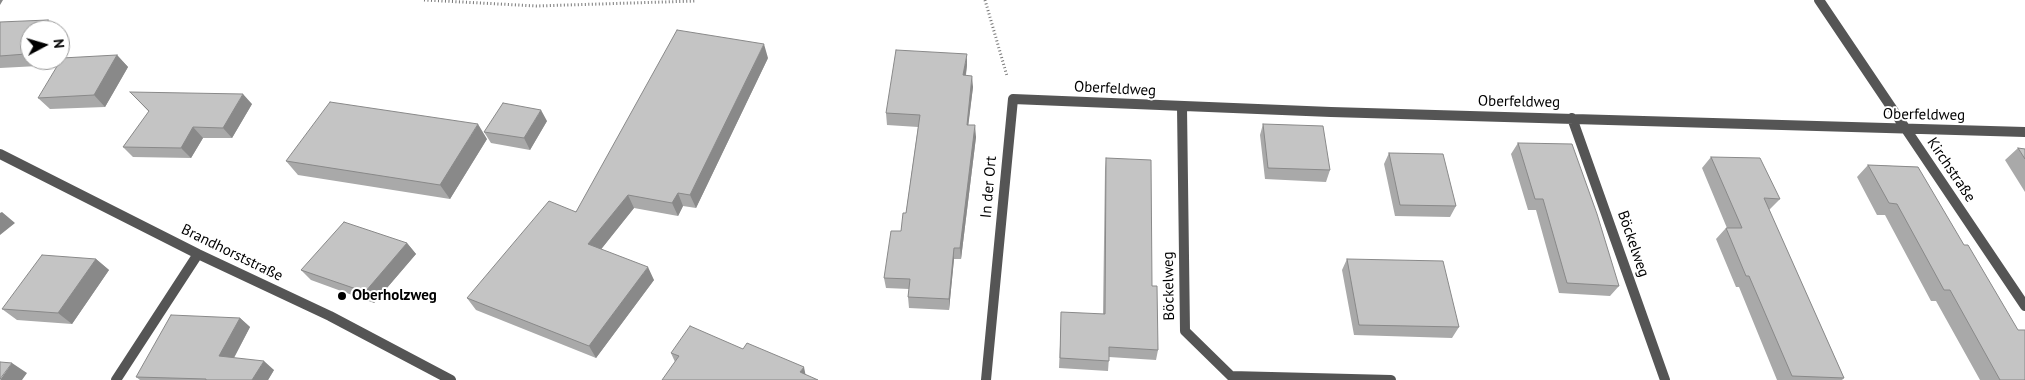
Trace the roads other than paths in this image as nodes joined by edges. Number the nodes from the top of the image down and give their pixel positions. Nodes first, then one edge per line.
1 (1819, 0) edge
2 (1013, 99) joint
3 (1182, 107) junction
4 (1572, 118) junction
5 (1905, 129) junction
6 (2025, 132) edge
7 (0, 154) edge
8 (198, 254) junction
9 (2025, 306) edge
10 (116, 380) edge
11 (451, 380) edge
12 (986, 380) edge
13 (1391, 380) edge
14 (1665, 380) edge

1 - 5 street, Kirchstraße
2 - 3 street, Oberfeldweg
2 - 12 street, In der Ort
3 - 4 street, Oberfeldweg
3 - 13 street, Böckelweg
4 - 5 street, Oberfeldweg
4 - 14 street, Böckelweg
5 - 6 street, Oberfeldweg
5 - 9 street, Kirchstraße
7 - 8 street, Brandhorststraße
8 - 10 street
8 - 11 street, Brandhorststraße

